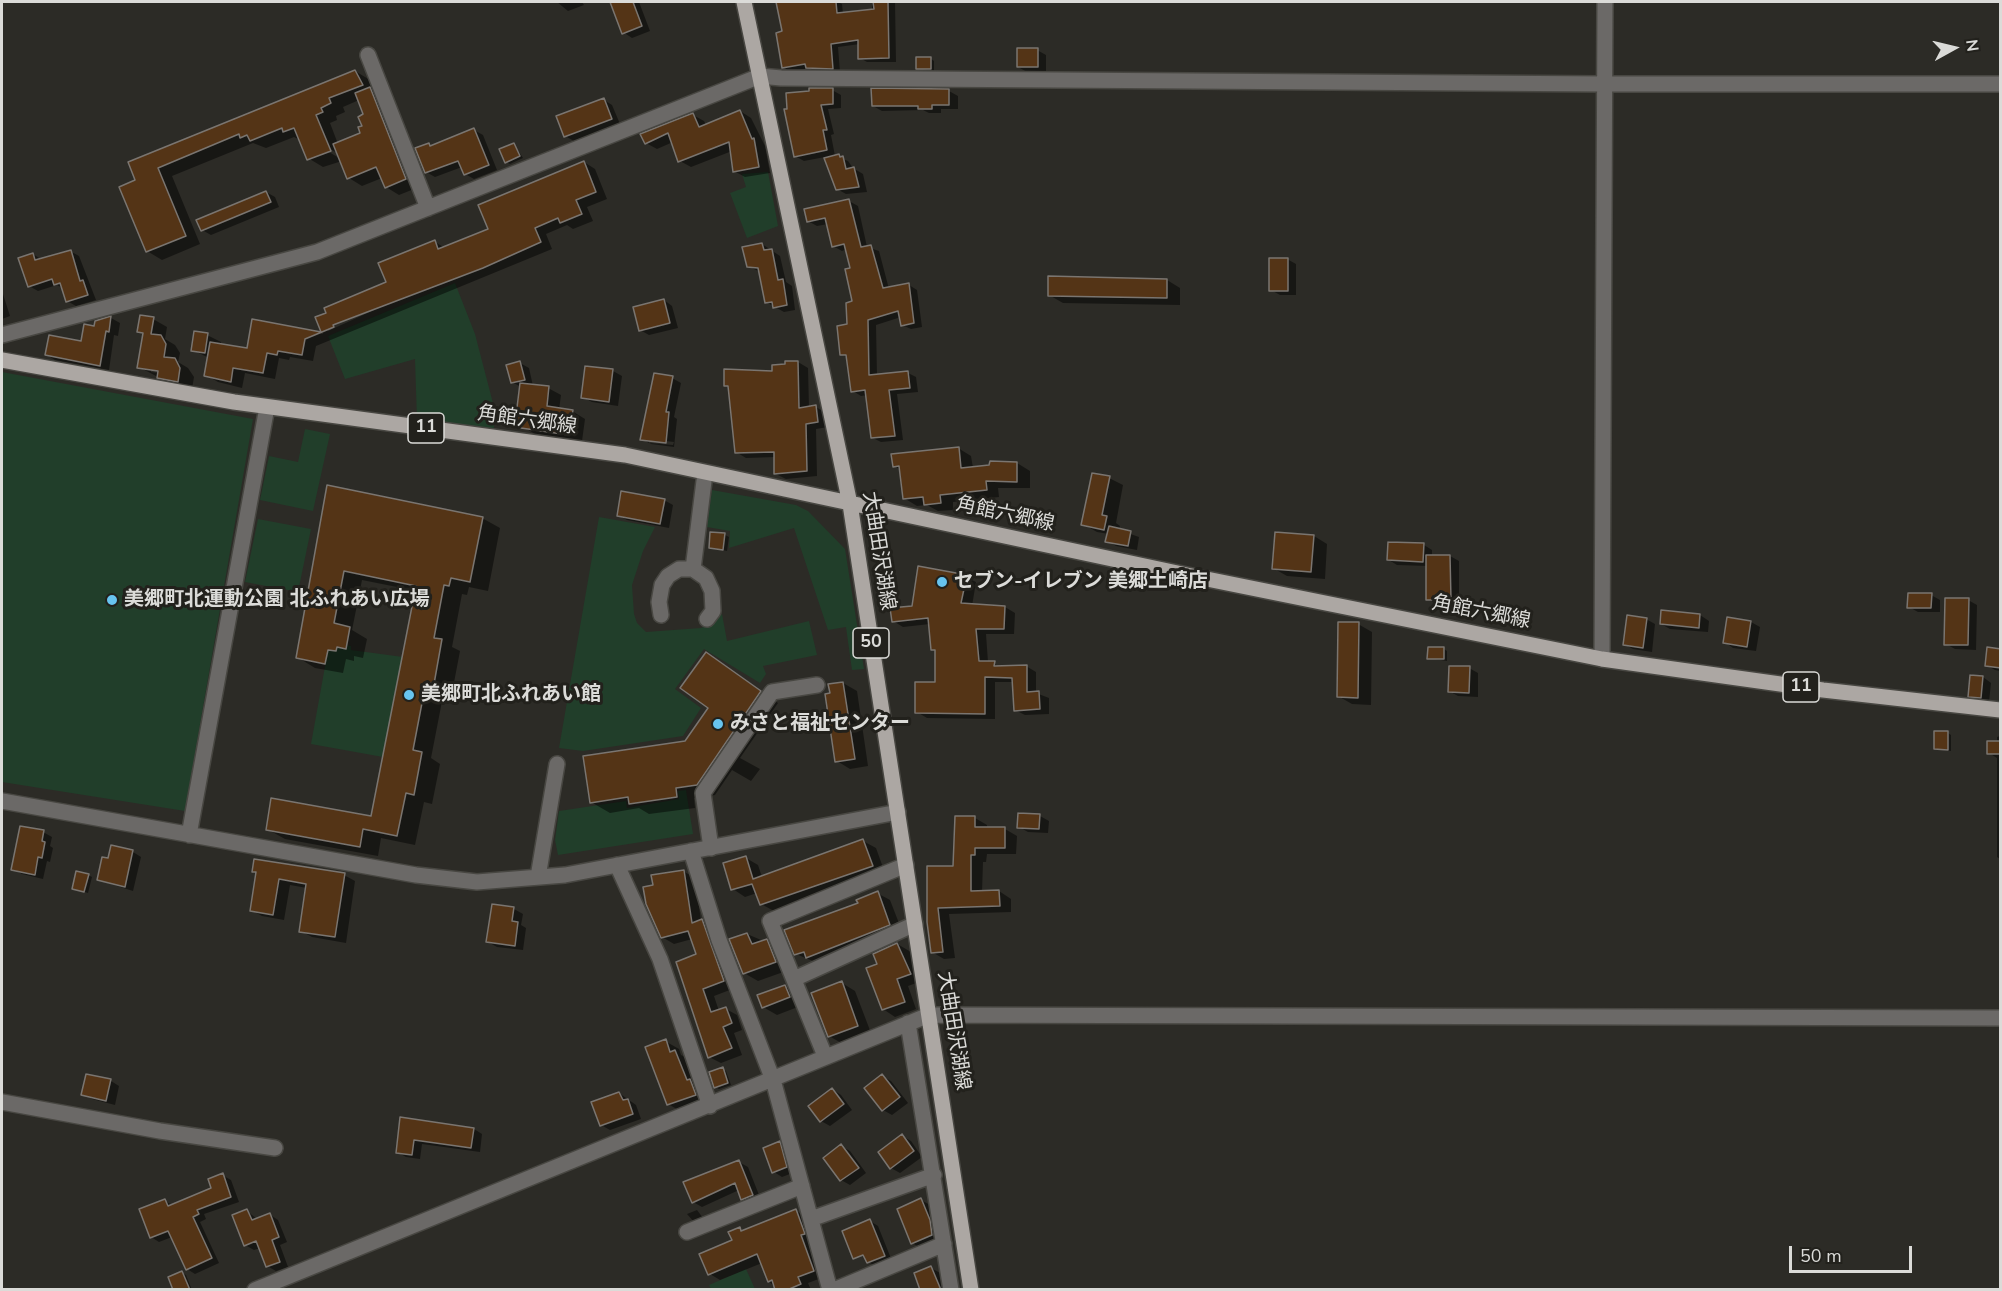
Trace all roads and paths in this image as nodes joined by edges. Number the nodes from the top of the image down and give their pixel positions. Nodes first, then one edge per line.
1 (744, 2) edge
2 (1605, 2) edge
3 (368, 55) dead end
4 (760, 76) junction
5 (1605, 84) junction
6 (2001, 84) edge
7 (428, 208) junction
8 (2, 335) edge
9 (2, 360) edge
10 (267, 407) junction
11 (705, 473) junction
12 (849, 504) junction
13 (693, 568) junction
14 (661, 615) dead end
15 (707, 620) dead end
16 (1602, 659) junction
17 (817, 685) dead end
18 (2001, 710) edge
19 (557, 764) dead end
20 (2, 801) edge
21 (898, 812) junction
22 (189, 835) junction
23 (711, 848) junction
24 (691, 851) junction
25 (617, 865) junction
26 (906, 865) junction
27 (538, 877) junction
28 (915, 924) junction
29 (794, 979) junction
30 (929, 1015) junction
31 (2001, 1018) edge
32 (908, 1023) junction
33 (825, 1056) junction
34 (773, 1080) junction
35 (2, 1102) edge
36 (710, 1106) junction
37 (275, 1148) dead end
38 (934, 1175) junction
39 (802, 1186) junction
40 (811, 1219) junction
41 (687, 1232) dead end
42 (944, 1244) junction
43 (255, 1290) edge
44 (832, 1290) edge
45 (951, 1290) edge
46 (970, 1290) edge

1 - 4 main road, 大曲田沢湖線 / 50
2 - 5 street
3 - 7 street
4 - 5 street
4 - 7 street
4 - 12 main road, 大曲田沢湖線 / 50
5 - 6 street
5 - 16 street
7 - 8 street
9 - 10 main road, 角館六郷線 / 11
10 - 11 main road, 角館六郷線 / 11
10 - 22 street
11 - 12 main road, 角館六郷線 / 11
11 - 13 street
12 - 16 main road, 角館六郷線 / 11
12 - 21 main road, 大曲田沢湖線 / 50
13 - 14 street
13 - 15 street
16 - 18 main road, 角館六郷線 / 11
17 - 23 street
19 - 27 street
20 - 22 street
21 - 23 street
21 - 26 main road, 大曲田沢湖線 / 50
22 - 27 street
23 - 24 street
24 - 25 street
24 - 34 street
25 - 27 street
25 - 36 street
26 - 28 main road, 大曲田沢湖線 / 50
26 - 29 street
28 - 29 street
28 - 30 main road, 大曲田沢湖線 / 50
29 - 33 street
30 - 31 street
30 - 32 street
30 - 46 main road, 大曲田沢湖線 / 50
32 - 33 street
32 - 38 street
33 - 34 street
34 - 36 street
34 - 39 street
35 - 37 street
36 - 43 street
38 - 40 street
38 - 42 street
39 - 40 street
39 - 41 street
40 - 44 street
42 - 44 street
42 - 45 street

